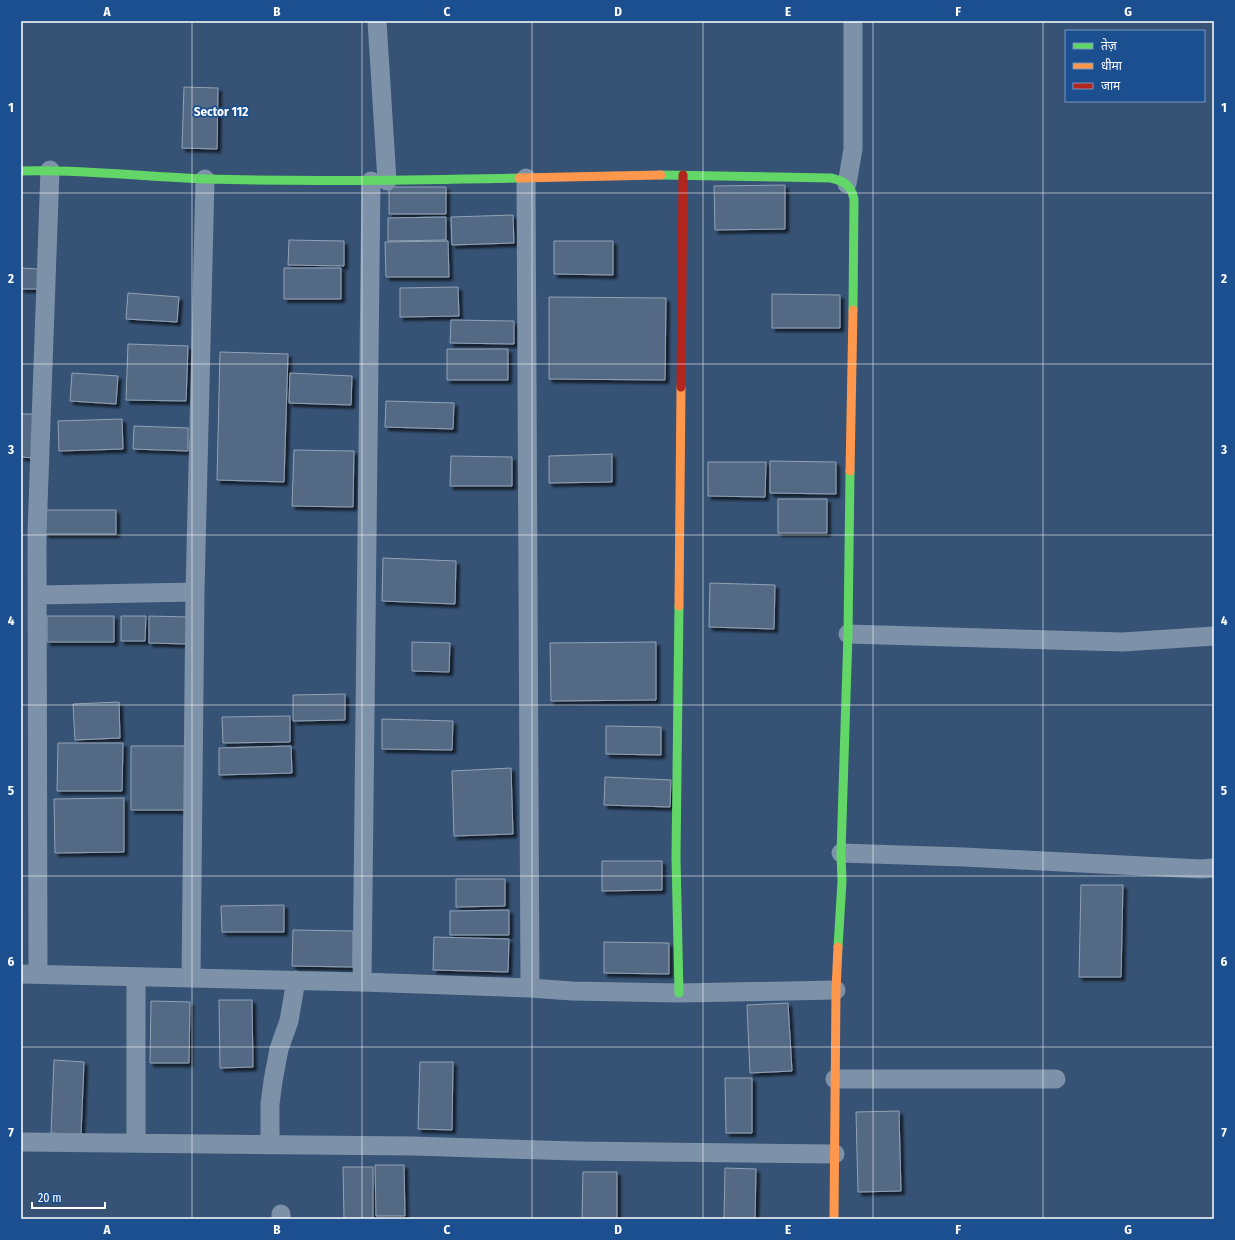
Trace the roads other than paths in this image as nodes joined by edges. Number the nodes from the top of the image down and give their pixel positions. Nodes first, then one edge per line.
1 (377, 21) edge
2 (853, 21) edge
3 (50, 170) junction
4 (21, 171) edge
5 (683, 175) junction
6 (526, 178) junction
7 (205, 179) junction
8 (379, 181) junction
9 (847, 184) junction
10 (195, 592) junction
11 (38, 595) junction
12 (848, 634) junction
13 (1214, 636) edge
14 (841, 853) junction
15 (1214, 868) edge
16 (29, 974) edge
17 (136, 977) junction
18 (191, 978) junction
19 (296, 980) junction
20 (362, 982) junction
21 (530, 988) junction
22 (836, 990) junction
23 (679, 993) junction
24 (835, 1079) junction
25 (1056, 1079) dead end
26 (21, 1142) edge
27 (136, 1143) junction
28 (270, 1145) junction
29 (835, 1154) junction
30 (834, 1219) edge

1 - 8 street
2 - 9 street
3 - 4 street
3 - 7 street
3 - 11 street
5 - 6 street
5 - 9 street
5 - 23 street
6 - 8 street
6 - 21 street
7 - 8 street
7 - 10 street
8 - 20 street
9 - 12 street
10 - 11 street
10 - 18 street
11 - 16 street
12 - 13 street
12 - 14 street
14 - 15 street
14 - 22 street
16 - 17 street
17 - 18 street
17 - 27 street
18 - 19 street
19 - 20 street
19 - 28 street
20 - 21 street
21 - 23 street
22 - 23 street
22 - 24 street
24 - 25 street
24 - 29 street
26 - 27 street
27 - 28 street
28 - 29 street
29 - 30 street

